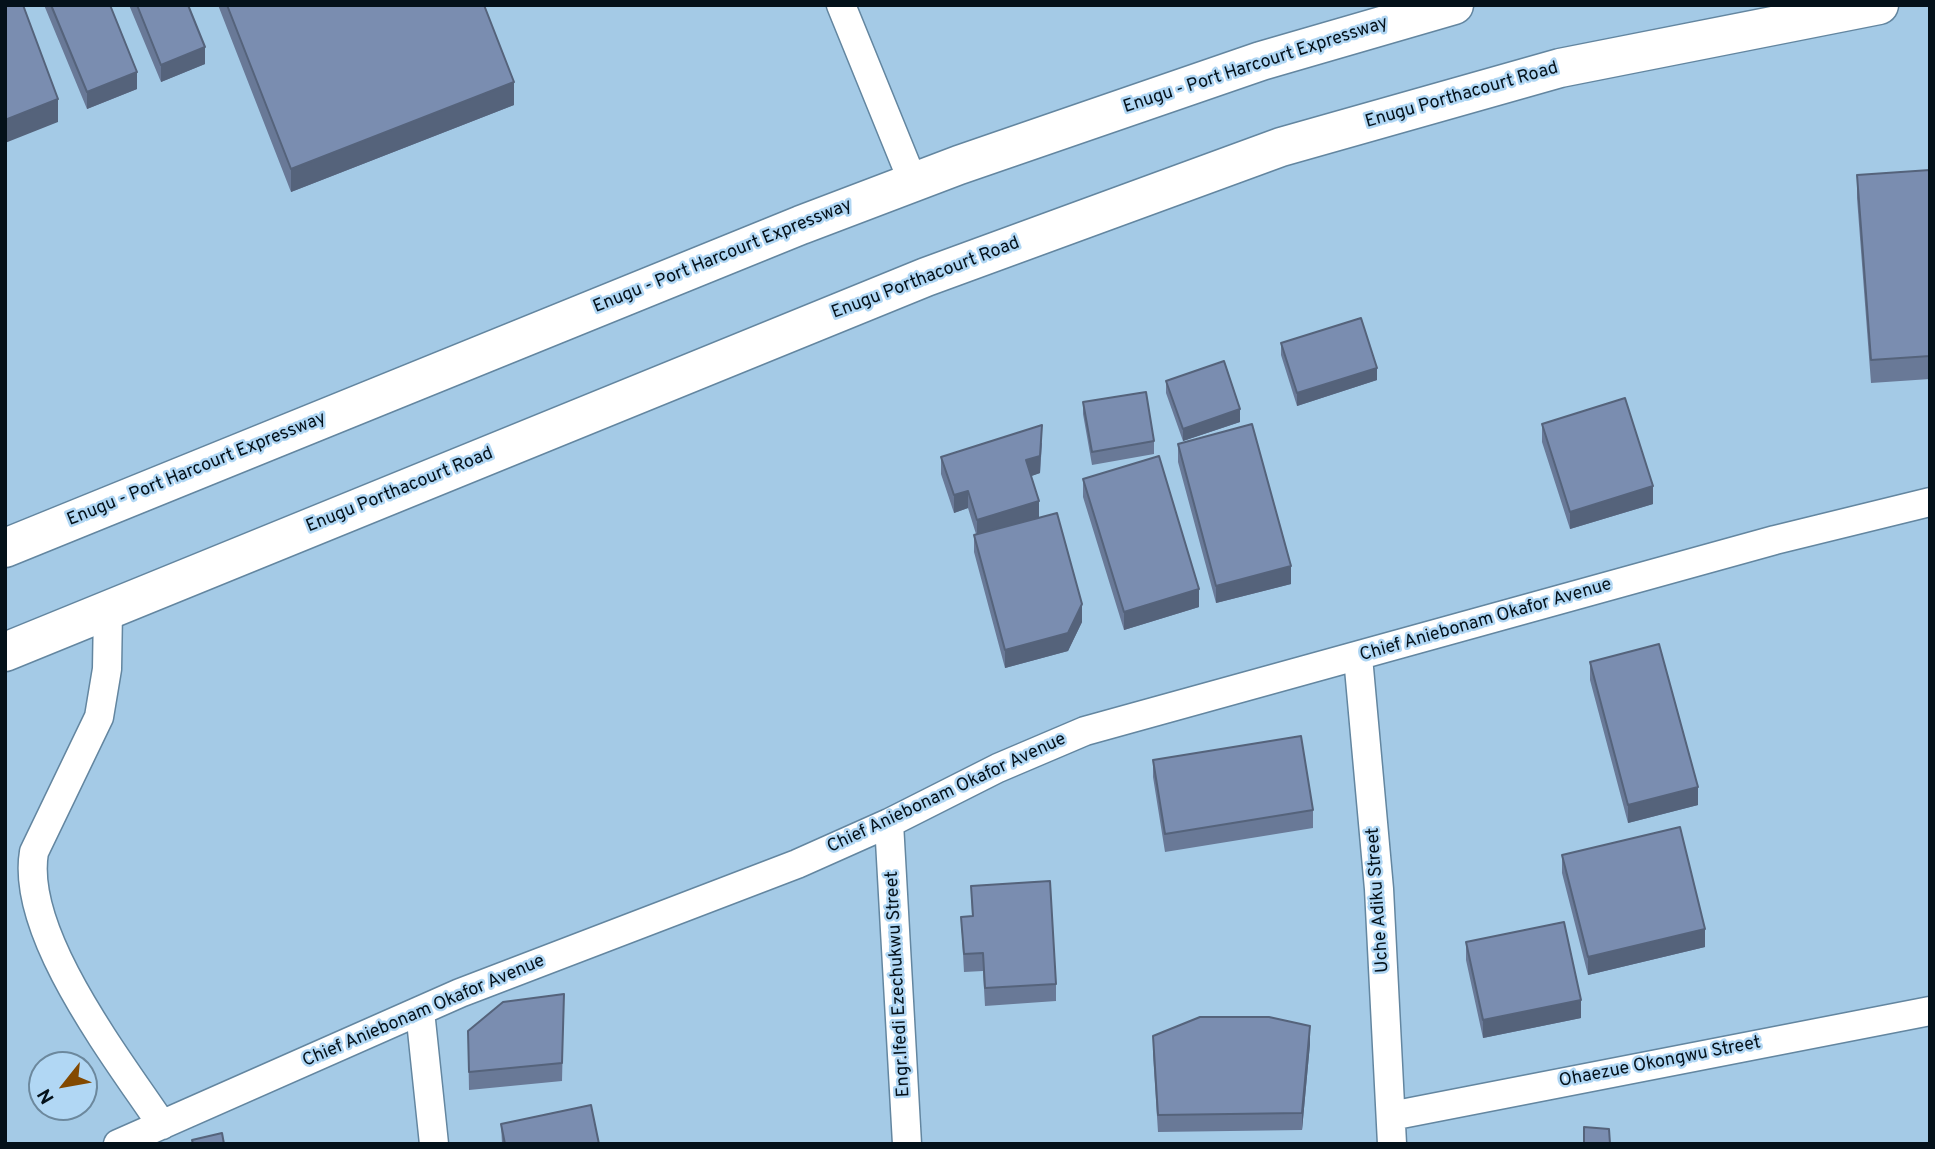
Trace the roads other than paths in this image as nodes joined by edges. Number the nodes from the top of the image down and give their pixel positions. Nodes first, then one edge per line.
1 (841, 5) edge
2 (1454, 5) edge
3 (1879, 5) edge
4 (913, 182) junction
5 (1930, 502) edge
6 (5, 548) edge
7 (108, 610) junction
8 (5, 652) edge
9 (1358, 657) junction
10 (889, 823) junction
11 (420, 1011) junction
12 (1930, 1011) edge
13 (1391, 1116) junction
14 (162, 1125) junction
15 (118, 1144) edge
16 (434, 1144) edge
17 (907, 1144) edge
18 (1392, 1144) edge

1 - 4 street
2 - 4 highway, Enugu - Port Harcourt Expressway
3 - 7 highway, Enugu Porthacourt Road
4 - 6 highway, Enugu - Port Harcourt Expressway
5 - 9 street, Chief Aniebonam Okafor Avenue
7 - 8 highway, Enugu Porthacourt Road
7 - 14 street
9 - 10 street, Chief Aniebonam Okafor Avenue
9 - 13 street, Uche Adiku Street
10 - 11 street, Chief Aniebonam Okafor Avenue
10 - 17 street, Engr.Ifedi Ezechukwu Street
11 - 14 street, Chief Aniebonam Okafor Avenue
11 - 16 street
12 - 13 street, Ohaezue Okongwu Street
13 - 18 street, Uche Adiku Street
14 - 15 street, Chief Aniebonam Okafor Avenue

